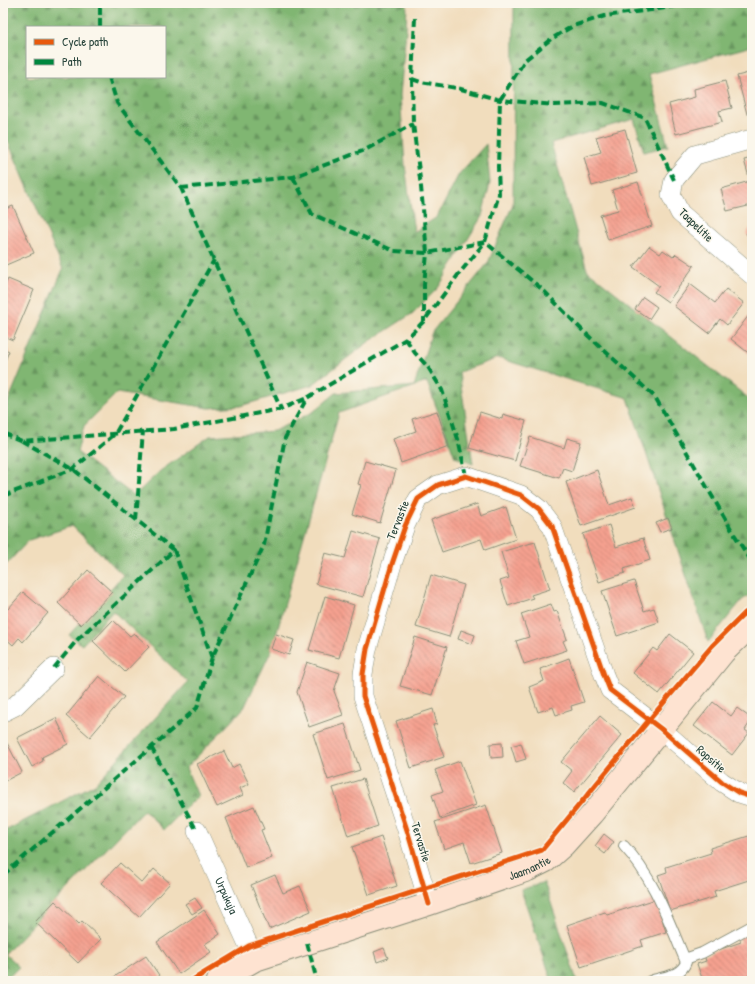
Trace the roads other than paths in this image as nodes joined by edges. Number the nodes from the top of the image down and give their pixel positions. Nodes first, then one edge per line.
1 (752, 139) edge
2 (752, 275) edge
3 (752, 625) edge
4 (54, 668) dead end
5 (3, 712) edge
6 (661, 729) junction
7 (752, 797) edge
8 (197, 831) dead end
9 (624, 846) dead end
10 (429, 904) junction
11 (752, 926) edge
12 (685, 959) junction
13 (255, 960) junction
14 (218, 981) edge
15 (650, 981) edge

1 - 2 street, Taapelitie
3 - 6 street, Jaamantie
4 - 5 street
6 - 7 street, Ropsitie
6 - 10 street, Jaamantie
6 - 10 street, Tervastie
8 - 13 street, Urpukuja
9 - 12 lane
10 - 13 street, Jaamantie
11 - 12 lane
12 - 15 lane
13 - 14 street, Jaamantie

